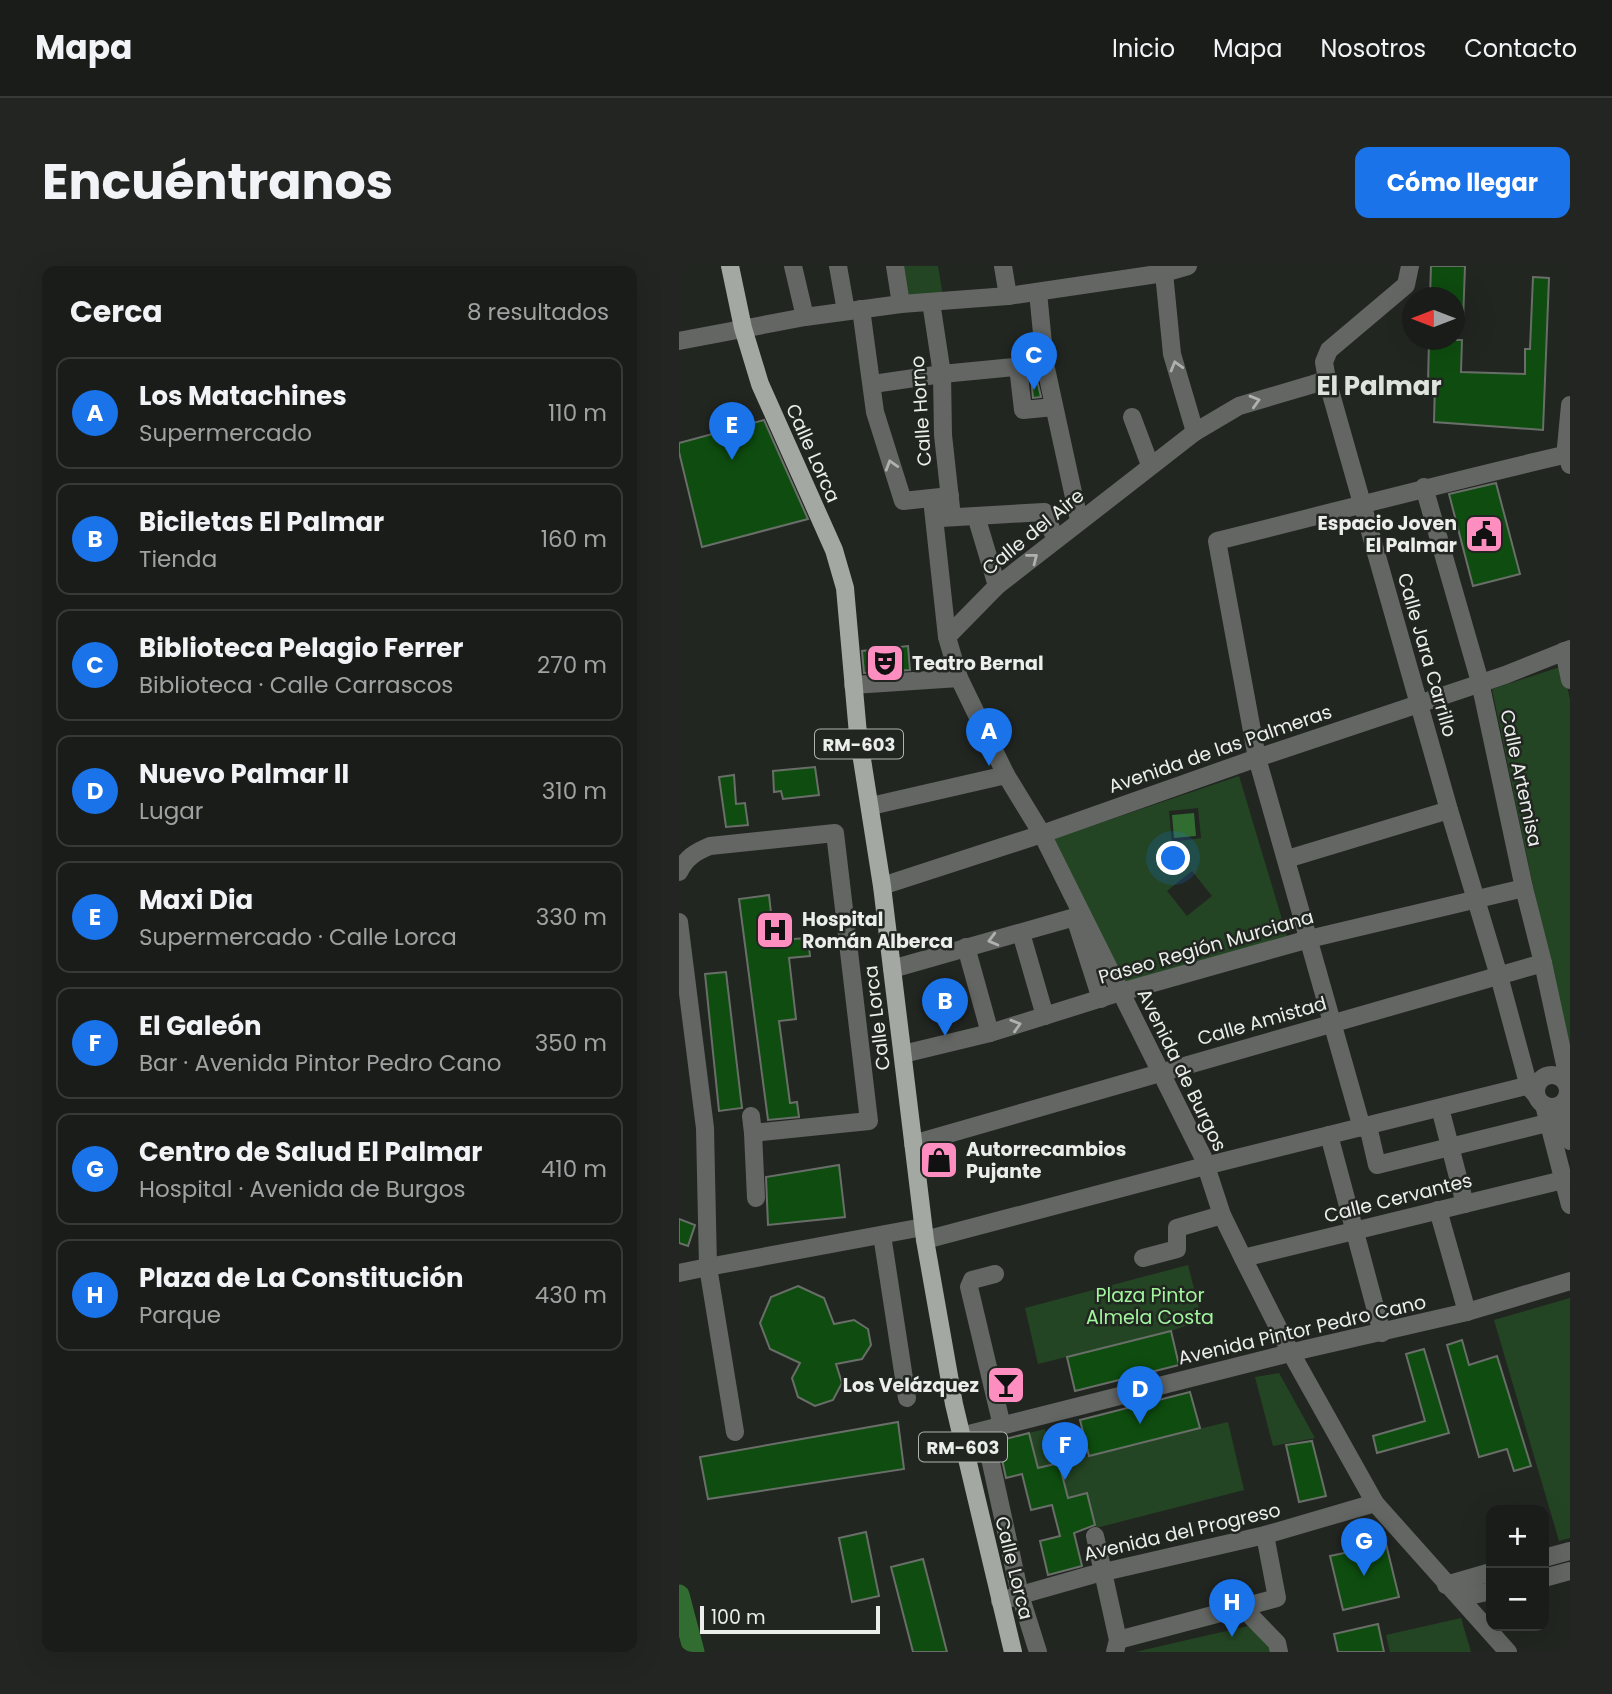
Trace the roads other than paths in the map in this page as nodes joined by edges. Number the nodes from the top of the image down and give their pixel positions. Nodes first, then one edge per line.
1 (730, 266) edge
2 (793, 266) edge
3 (838, 266) edge
4 (895, 266) edge
5 (1003, 266) edge
6 (1188, 266) edge
7 (1410, 266) edge
8 (1164, 273) junction
9 (1038, 292) junction
10 (1008, 296) junction
11 (931, 302) junction
12 (901, 304) junction
13 (853, 310) junction
14 (805, 317) junction
15 (743, 328) junction
16 (679, 341) edge
17 (1045, 364) junction
18 (1018, 367) junction
19 (942, 374) junction
20 (1327, 380) junction
21 (873, 384) junction
22 (1570, 405) edge
23 (1054, 407) junction
24 (1132, 417) dead end
25 (1195, 432) junction
26 (1569, 459) edge
27 (1150, 465) junction
28 (1424, 487) junction
29 (941, 497) junction
30 (1363, 505) junction
31 (976, 516) junction
32 (943, 518) junction
33 (1079, 520) junction
34 (1056, 540) junction
35 (997, 586) junction
36 (947, 637) junction
37 (1567, 650) edge
38 (959, 678) junction
39 (1570, 680) edge
40 (1480, 682) junction
41 (853, 685) junction
42 (1419, 703) junction
43 (1257, 758) junction
44 (1006, 775) junction
45 (871, 806) junction
46 (1449, 810) junction
47 (1042, 834) junction
48 (1287, 859) junction
49 (679, 872) edge
50 (882, 886) junction
51 (1524, 888) junction
52 (1475, 898) junction
53 (1078, 916) junction
54 (679, 922) edge
55 (1021, 933) junction
56 (1309, 939) junction
57 (966, 947) junction
58 (1543, 963) junction
59 (892, 969) junction
60 (1499, 976) junction
61 (1121, 992) junction
62 (1101, 999) junction
63 (1045, 1016) junction
64 (1333, 1022) junction
65 (990, 1032) junction
66 (903, 1054) junction
67 (1161, 1072) junction
68 (1566, 1087) edge
69 (1539, 1099) junction
70 (1440, 1108) junction
71 (1365, 1127) junction
72 (1329, 1135) junction
73 (1570, 1141) edge
74 (913, 1144) junction
75 (1450, 1146) junction
76 (1205, 1166) junction
77 (1563, 1180) junction
78 (756, 1198) dead end
79 (1465, 1203) junction
80 (1570, 1205) edge
81 (1438, 1210) junction
82 (1221, 1215) junction
83 (1196, 1223) junction
84 (1356, 1230) junction
85 (924, 1233) junction
86 (882, 1235) junction
87 (1202, 1241) dead end
88 (1143, 1258) dead end
89 (1243, 1258) junction
90 (708, 1267) junction
91 (679, 1273) edge
92 (995, 1274) dead end
93 (1570, 1281) edge
94 (1467, 1312) junction
95 (1382, 1333) junction
96 (1291, 1353) junction
97 (907, 1398) dead end
98 (1002, 1426) junction
99 (984, 1431) junction
100 (735, 1432) dead end
101 (961, 1436) junction
102 (1375, 1503) junction
103 (1265, 1535) junction
104 (1095, 1536) dead end
105 (1570, 1551) edge
106 (1549, 1557) edge
107 (1570, 1571) edge
108 (1103, 1572) junction
109 (1486, 1573) edge
110 (1549, 1577) edge
111 (1446, 1584) junction
112 (1486, 1592) edge
113 (1020, 1595) junction
114 (1460, 1598) junction
115 (1000, 1601) junction
116 (1242, 1607) junction
117 (1116, 1646) edge
118 (1013, 1652) edge
119 (1038, 1652) edge
120 (1279, 1652) edge
121 (1508, 1652) edge

1 - 15 main road, Calle Lorca / RM-603
2 - 14 street
3 - 13 street
4 - 12 street
5 - 10 street
6 - 8 street
7 - 20 street, Calle Jara Carrillo
8 - 9 street
25 -> 8 street
9 - 10 street
9 - 17 street
10 - 11 street
11 - 12 street
11 - 19 street, Calle Horno
12 - 13 street
13 - 14 street
13 - 21 street
14 - 15 street
15 - 16 street
15 - 41 main road, Calle Lorca / RM-603
17 - 18 street
17 - 23 street
18 - 19 street
18 - 23 street
19 - 21 street
19 - 29 street, Calle Horno
25 -> 20 street, Calle del Aire
20 - 30 street, Calle Jara Carrillo
29 -> 21 street
22 - 26 street
23 - 33 street
24 - 27 street
25 - 27 street, Calle del Aire
26 - 28 street
27 - 33 street, Calle del Aire
28 - 30 street
28 - 40 street, Calle Artemisa
29 - 32 street, Calle Horno
30 - 42 street, Calle Jara Carrillo
30 - 43 street
31 - 32 street
31 - 34 street
31 - 35 street
32 - 36 street, Avenida de Burgos
33 - 34 street, Calle del Aire
35 -> 34 street, Calle del Aire
35 - 36 street, Calle del Aire
36 - 38 street, Avenida de Burgos
37 - 39 street
37 - 40 street, Avenida de las Palmeras
38 - 41 street
38 - 44 street, Avenida de Burgos
40 - 42 street, Avenida de las Palmeras
40 - 51 street, Calle Artemisa
41 - 45 main road, Calle Lorca / RM-603
42 - 43 street, Avenida de las Palmeras
42 - 46 street, Calle Jara Carrillo
43 - 47 street, Avenida de las Palmeras
43 - 48 street
44 - 45 street
44 - 47 street, Avenida de Burgos
45 - 50 main road, Calle Lorca / RM-603
46 - 48 street
46 - 52 street, Calle Jara Carrillo
47 - 50 street, Avenida de las Palmeras
47 - 53 street, Avenida de Burgos
48 - 56 street
49 - 78 street
50 - 59 main road, Calle Lorca / RM-603
51 - 52 street, Paseo Región Murciana
51 - 58 street, Calle Artemisa
52 - 56 street, Paseo Región Murciana
52 - 60 street, Calle Jara Carrillo
53 - 55 street
53 - 61 street, Avenida de Burgos
53 - 62 street
54 - 90 street
55 -> 57 street
55 - 63 street
56 - 61 street, Paseo Región Murciana
56 - 64 street
57 - 59 street
57 - 65 street
58 - 60 street, Calle Amistad
58 - 68 street, Calle Artemisa
59 - 66 main road, Calle Lorca / RM-603
60 - 64 street, Calle Amistad
60 - 69 street, Calle Jara Carrillo
61 - 62 street, Paseo Región Murciana
61 - 67 street, Avenida de Burgos
62 - 63 street, Paseo Región Murciana
65 -> 63 street, Paseo Región Murciana
64 - 67 street, Calle Amistad
64 - 71 street
65 - 66 street, Paseo Región Murciana
66 - 74 main road, Calle Lorca / RM-603
67 - 74 street, Calle Amistad
67 - 76 street, Avenida de Burgos
68 - 69 street
68 - 69 street
68 - 73 street, Calle Artemisa
69 - 70 street
69 - 75 street
69 - 77 street, Calle Jara Carrillo
70 - 71 street
70 - 75 street
71 - 72 street
71 - 75 street
72 - 76 street
72 - 84 street
74 - 85 main road, Calle Lorca / RM-603
75 - 79 street
76 - 82 street, Avenida de Burgos
76 - 85 street
77 - 79 street, Calle Cervantes
77 - 80 street, Calle Jara Carrillo
79 - 81 street, Calle Cervantes
81 - 84 street, Calle Cervantes
81 - 94 street
82 - 83 street
82 - 89 street, Avenida de Burgos
83 - 87 street
83 - 88 street
84 - 89 street, Calle Cervantes
84 - 95 street
85 - 86 street
85 - 101 main road, Calle Lorca / RM-603
86 - 90 street
86 - 97 street
89 - 96 street, Avenida de Burgos
90 - 91 street
90 - 100 street
92 - 98 street
93 - 94 street, Avenida Pintor Pedro Cano
94 - 95 street, Avenida Pintor Pedro Cano
95 - 96 street, Avenida Pintor Pedro Cano
96 - 98 street, Avenida Pintor Pedro Cano
96 - 102 street, Avenida de Burgos
98 - 99 street, Avenida Pintor Pedro Cano
99 - 101 street, Avenida Pintor Pedro Cano
99 - 113 street, Calle Lorca
101 - 115 main road, Calle Lorca / RM-603
102 - 103 street, Avenida del Progreso
102 - 111 street, Avenida de Burgos
103 - 108 street, Avenida del Progreso
103 - 116 street
104 - 108 street
105 - 106 street
107 - 110 street
108 - 113 street, Avenida del Progreso
108 - 117 street
109 - 111 street
111 - 114 street, Avenida de Burgos
112 - 114 street
113 - 115 street, Avenida del Progreso
113 - 119 street, Calle Lorca
114 - 121 street, Avenida de Burgos
115 - 118 main road, Calle Lorca / RM-603
116 - 117 street
116 - 120 street

